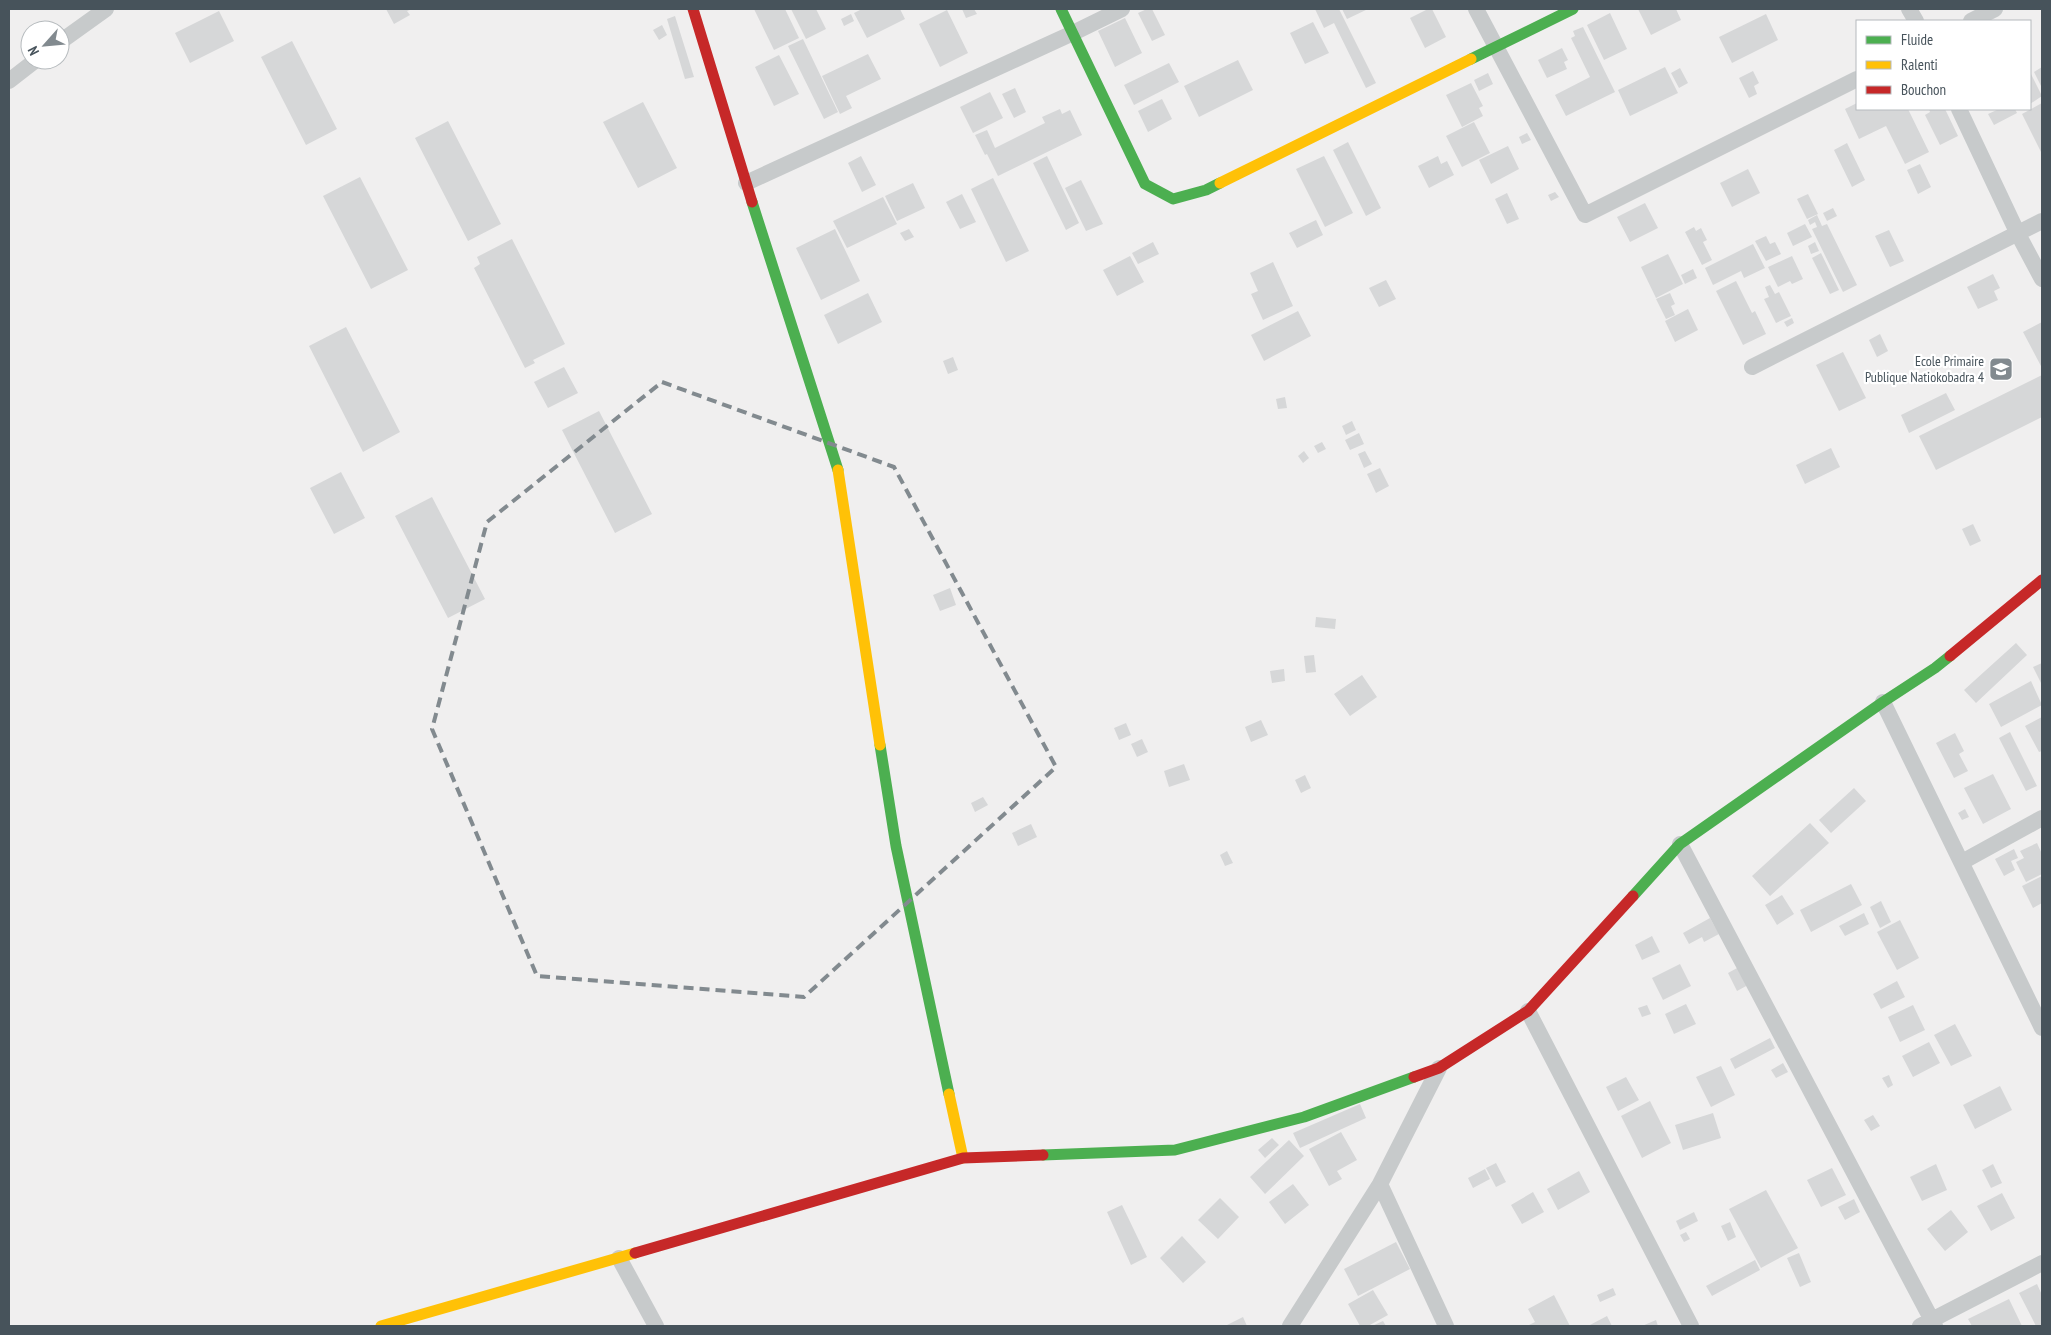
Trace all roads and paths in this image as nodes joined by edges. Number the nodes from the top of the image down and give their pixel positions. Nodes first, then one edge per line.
1 (106, 9) edge
2 (693, 9) edge
3 (1061, 9) edge
4 (1122, 9) edge
5 (1476, 9) edge
6 (1573, 9) edge
7 (1909, 9) edge
8 (1995, 9) edge
9 (1915, 20) edge
10 (1973, 20) edge
11 (1073, 33) junction
12 (70, 35) edge
13 (1496, 47) junction
14 (23, 70) edge
15 (1856, 80) edge
16 (9, 81) edge
17 (1959, 110) edge
18 (746, 183) junction
19 (2042, 221) edge
20 (2018, 234) junction
21 (2042, 279) edge
22 (1752, 367) dead end
23 (2042, 580) edge
24 (1883, 702) junction
25 (2042, 818) edge
26 (1680, 844) junction
27 (1962, 862) junction
28 (2037, 1005) edge
29 (1528, 1010) junction
30 (2042, 1028) edge
31 (1439, 1068) junction
32 (963, 1158) junction
33 (1380, 1184) junction
34 (619, 1258) junction
35 (2042, 1263) edge
36 (1929, 1324) edge
37 (380, 1326) edge
38 (656, 1326) edge
39 (1290, 1326) edge
40 (1446, 1326) edge
41 (1691, 1326) edge

1 - 12 street
2 - 18 street
3 - 11 street
4 - 11 street
5 - 13 street
6 - 13 street
7 - 9 street
8 - 10 street
11 - 13 street
11 - 18 street
13 - 15 street
14 - 16 street
17 - 20 street
18 - 32 street
19 - 20 street
20 - 21 street
20 - 22 street
23 - 24 street
24 - 26 street
24 - 27 street
25 - 27 street
26 - 29 street
26 - 36 street
27 - 28 street
28 - 30 street
29 - 31 street
29 - 41 street
31 - 32 street
31 - 33 street
32 - 34 street
33 - 39 street
33 - 40 street
34 - 37 street
34 - 38 street
35 - 36 street

